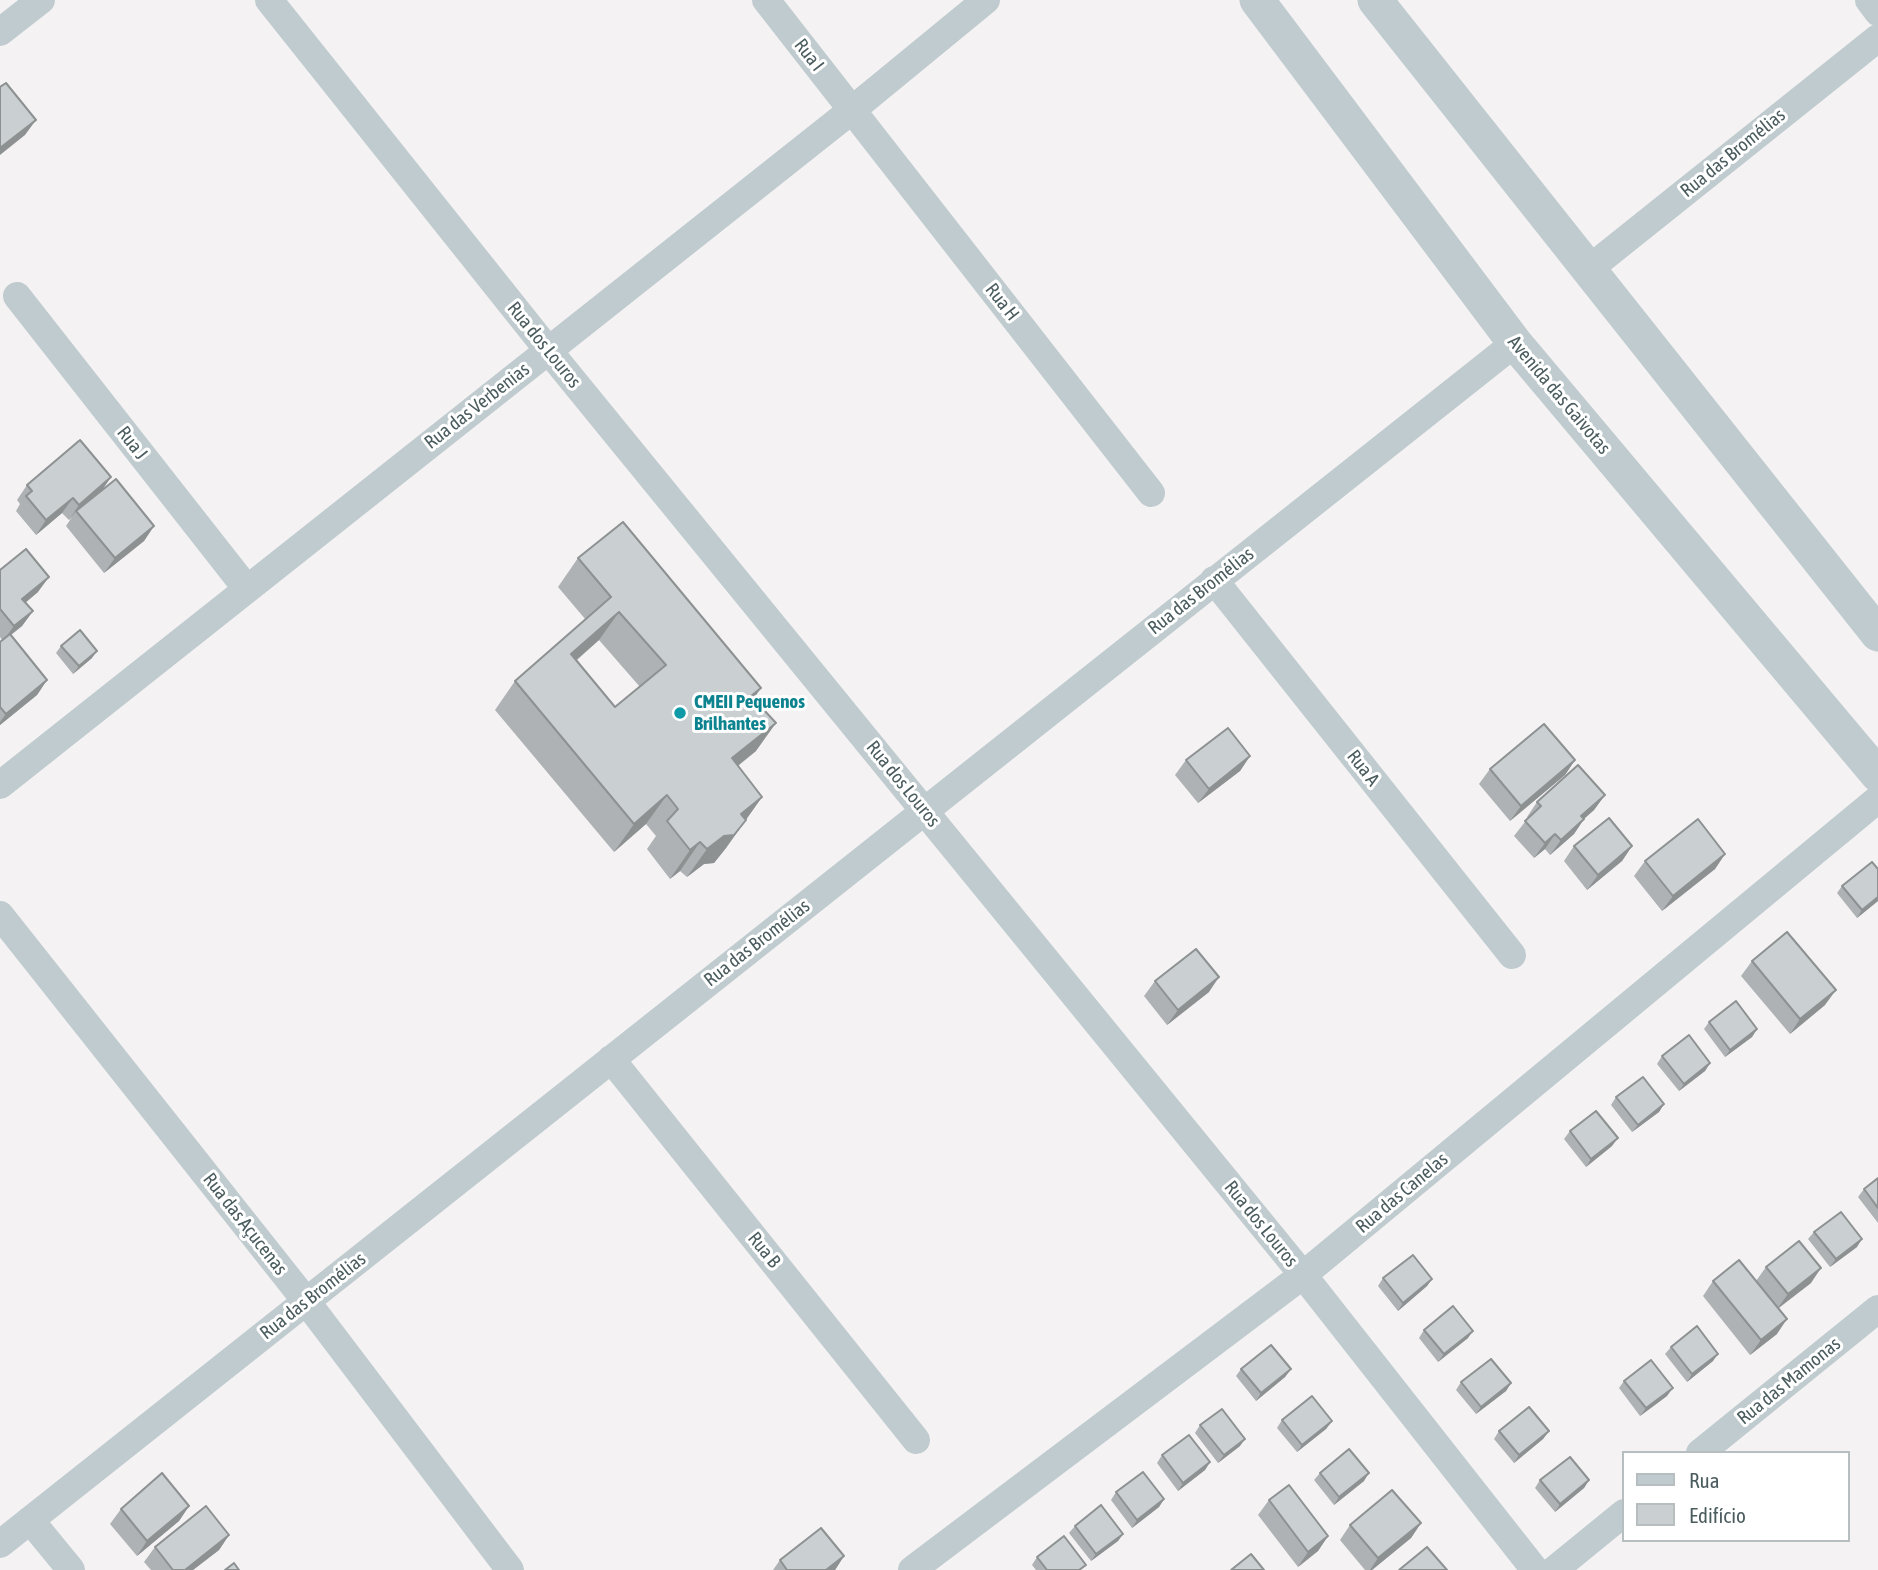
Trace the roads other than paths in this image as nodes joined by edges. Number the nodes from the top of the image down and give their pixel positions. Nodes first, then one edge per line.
1 (41, 0) edge
2 (269, 0) edge
3 (766, 0) edge
4 (986, 0) edge
5 (1257, 0) edge
6 (1375, 0) edge
7 (1869, 0) edge
8 (1878, 12) edge
9 (0, 32) edge
10 (1878, 38) edge
11 (852, 110) junction
12 (1588, 269) junction
13 (17, 296) dead end
14 (1515, 343) junction
15 (548, 350) junction
16 (1151, 494) dead end
17 (1214, 580) junction
18 (247, 589) junction
19 (1878, 634) edge
20 (1878, 775) edge
21 (0, 785) edge
22 (1878, 799) edge
23 (925, 810) junction
24 (0, 915) edge
25 (1512, 955) dead end
26 (611, 1059) junction
27 (1303, 1275) junction
28 (306, 1301) junction
29 (1878, 1309) edge
30 (916, 1440) dead end
31 (1702, 1451) edge
32 (1622, 1515) edge
33 (30, 1520) junction
34 (0, 1544) edge
35 (71, 1570) edge
36 (510, 1570) edge
37 (912, 1570) edge
38 (1535, 1570) edge
39 (1554, 1570) edge

1 - 9 street
2 - 15 street, Rua dos Louros
3 - 11 street, Rua I
4 - 11 street, Rua das Verbenias
5 - 14 street, Avenida das Gaivotas
6 - 12 street
7 - 8 street
10 - 12 street, Rua das Bromélias
11 - 15 street, Rua das Verbenias
11 - 16 street, Rua H
12 - 19 street
13 - 18 street, Rua J
14 - 17 street, Rua das Bromélias
14 - 20 street, Avenida das Gaivotas
15 - 18 street, Rua das Verbenias
15 - 23 street, Rua dos Louros
17 - 23 street, Rua das Bromélias
17 - 25 street, Rua A
18 - 21 street, Rua das Verbenias
22 - 27 street, Rua das Canelas
23 - 26 street, Rua das Bromélias
23 - 27 street, Rua dos Louros
24 - 28 street, Rua das Açucenas
26 - 28 street, Rua das Bromélias
26 - 30 street, Rua B
27 - 37 street, Rua das Canelas
27 - 38 street, Rua dos Louros
28 - 33 street, Rua das Bromélias
28 - 36 street, Rua das Açucenas
29 - 31 street, Rua das Mamonas
32 - 39 street
33 - 34 street, Rua das Bromélias
33 - 35 street

